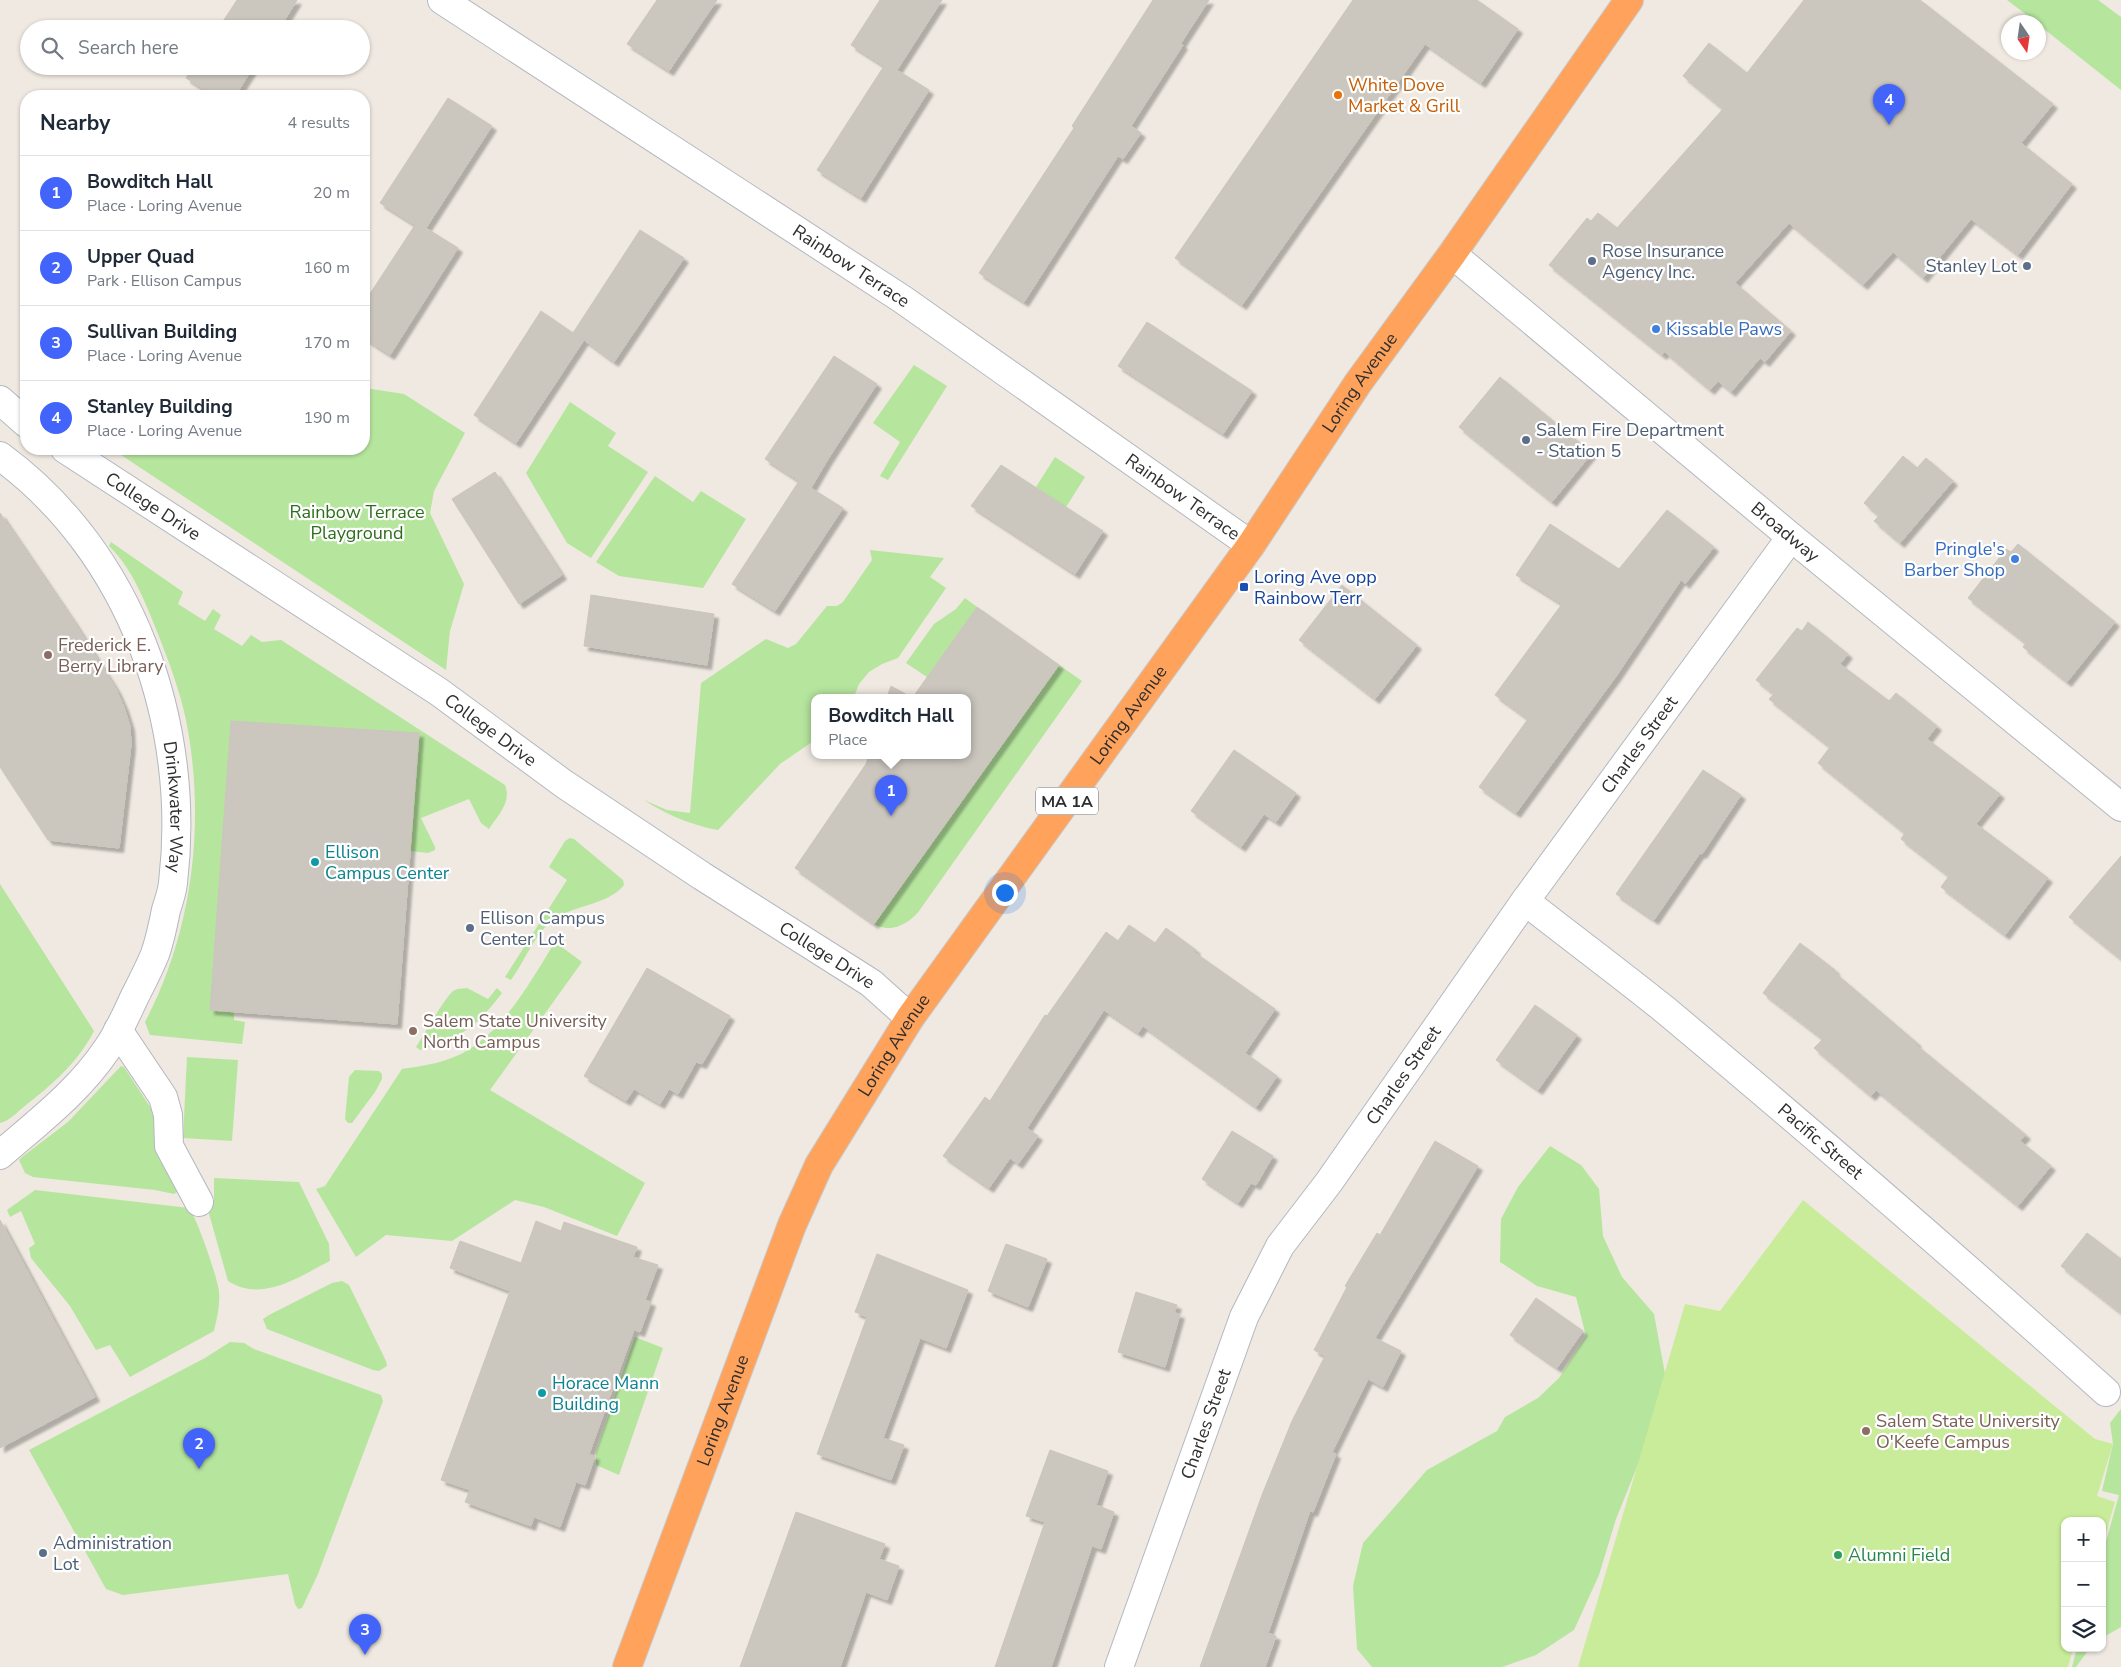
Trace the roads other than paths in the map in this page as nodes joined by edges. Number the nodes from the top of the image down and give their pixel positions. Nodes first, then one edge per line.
1 (442, 0) edge
2 (1630, 0) edge
3 (1452, 254) junction
4 (0, 400) edge
5 (20, 418) edge
6 (74, 455) edge
7 (0, 456) edge
8 (1791, 537) junction
9 (1251, 545) junction
10 (2121, 807) edge
11 (1525, 901) junction
12 (910, 1018) junction
13 (118, 1030) junction
14 (0, 1155) edge
15 (199, 1202) dead end
16 (2106, 1392) dead end
17 (627, 1667) edge
18 (1119, 1667) edge

1 - 9 street, Rainbow Terrace
2 - 3 highway, Loring Avenue / MA 1A
3 - 8 street, Broadway
3 - 9 highway, Loring Avenue / MA 1A
4 - 5 street
6 - 12 street, College Drive
7 - 13 street, Drinkwater Way
8 - 10 street, Broadway
8 - 11 street, Charles Street
9 - 12 highway, Loring Avenue / MA 1A
11 - 16 street, Pacific Street
11 - 18 street, Charles Street
12 - 17 highway, Loring Avenue / MA 1A
13 - 14 street, Drinkwater Way
13 - 15 street

